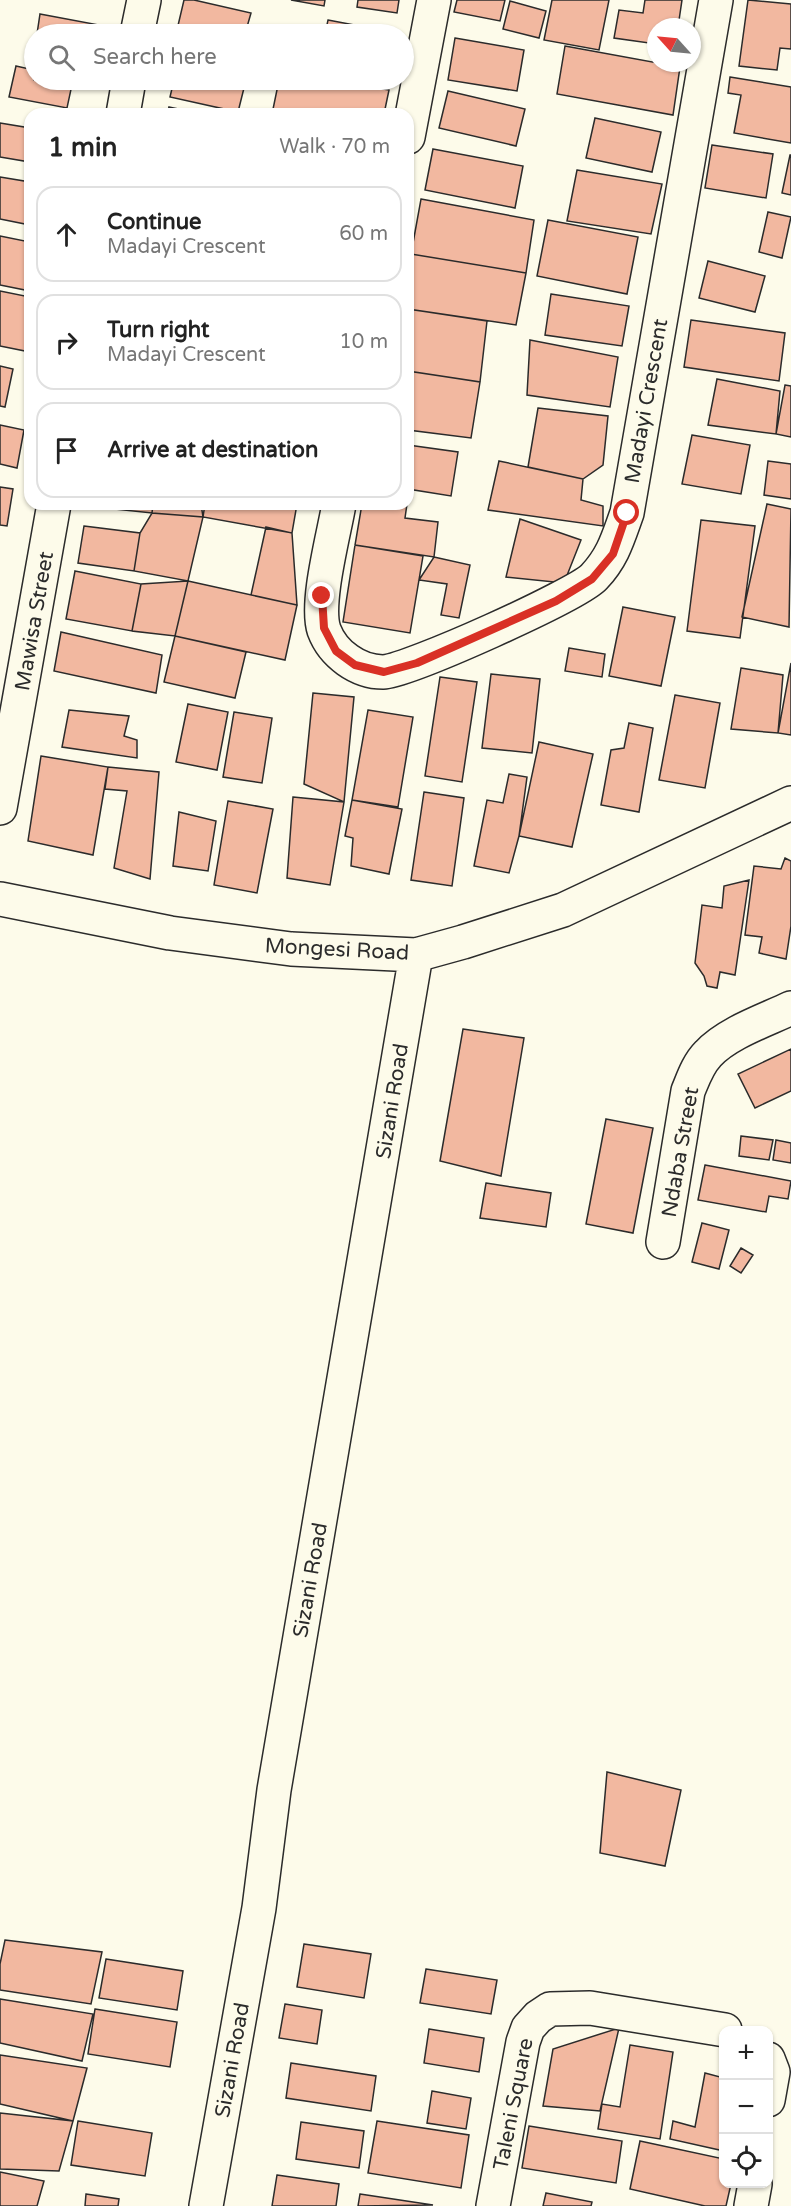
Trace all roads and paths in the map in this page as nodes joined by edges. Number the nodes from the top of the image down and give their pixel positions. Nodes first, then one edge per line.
1 (144, 0) edge
2 (434, 0) edge
3 (716, 0) edge
4 (139, 24) edge
5 (127, 90) edge
6 (124, 108) edge
7 (414, 108) edge
8 (53, 510) edge
9 (338, 510) edge
10 (791, 803) edge
11 (0, 808) edge
12 (0, 899) edge
13 (416, 955) junction
14 (791, 1008) edge
15 (663, 1242) dead end
16 (719, 2030) edge
17 (754, 2188) edge
18 (206, 2206) edge
19 (493, 2206) edge
20 (751, 2206) edge

1 - 4 street
2 - 7 street
3 - 9 street, Madayi Crescent
5 - 6 street
8 - 11 street, Mawisa Street
10 - 13 street, Mongesi Road
12 - 13 street, Mongesi Road
13 - 18 street, Sizani Road
14 - 15 street, Ndaba Street
16 - 19 street, Taleni Square
17 - 20 street

